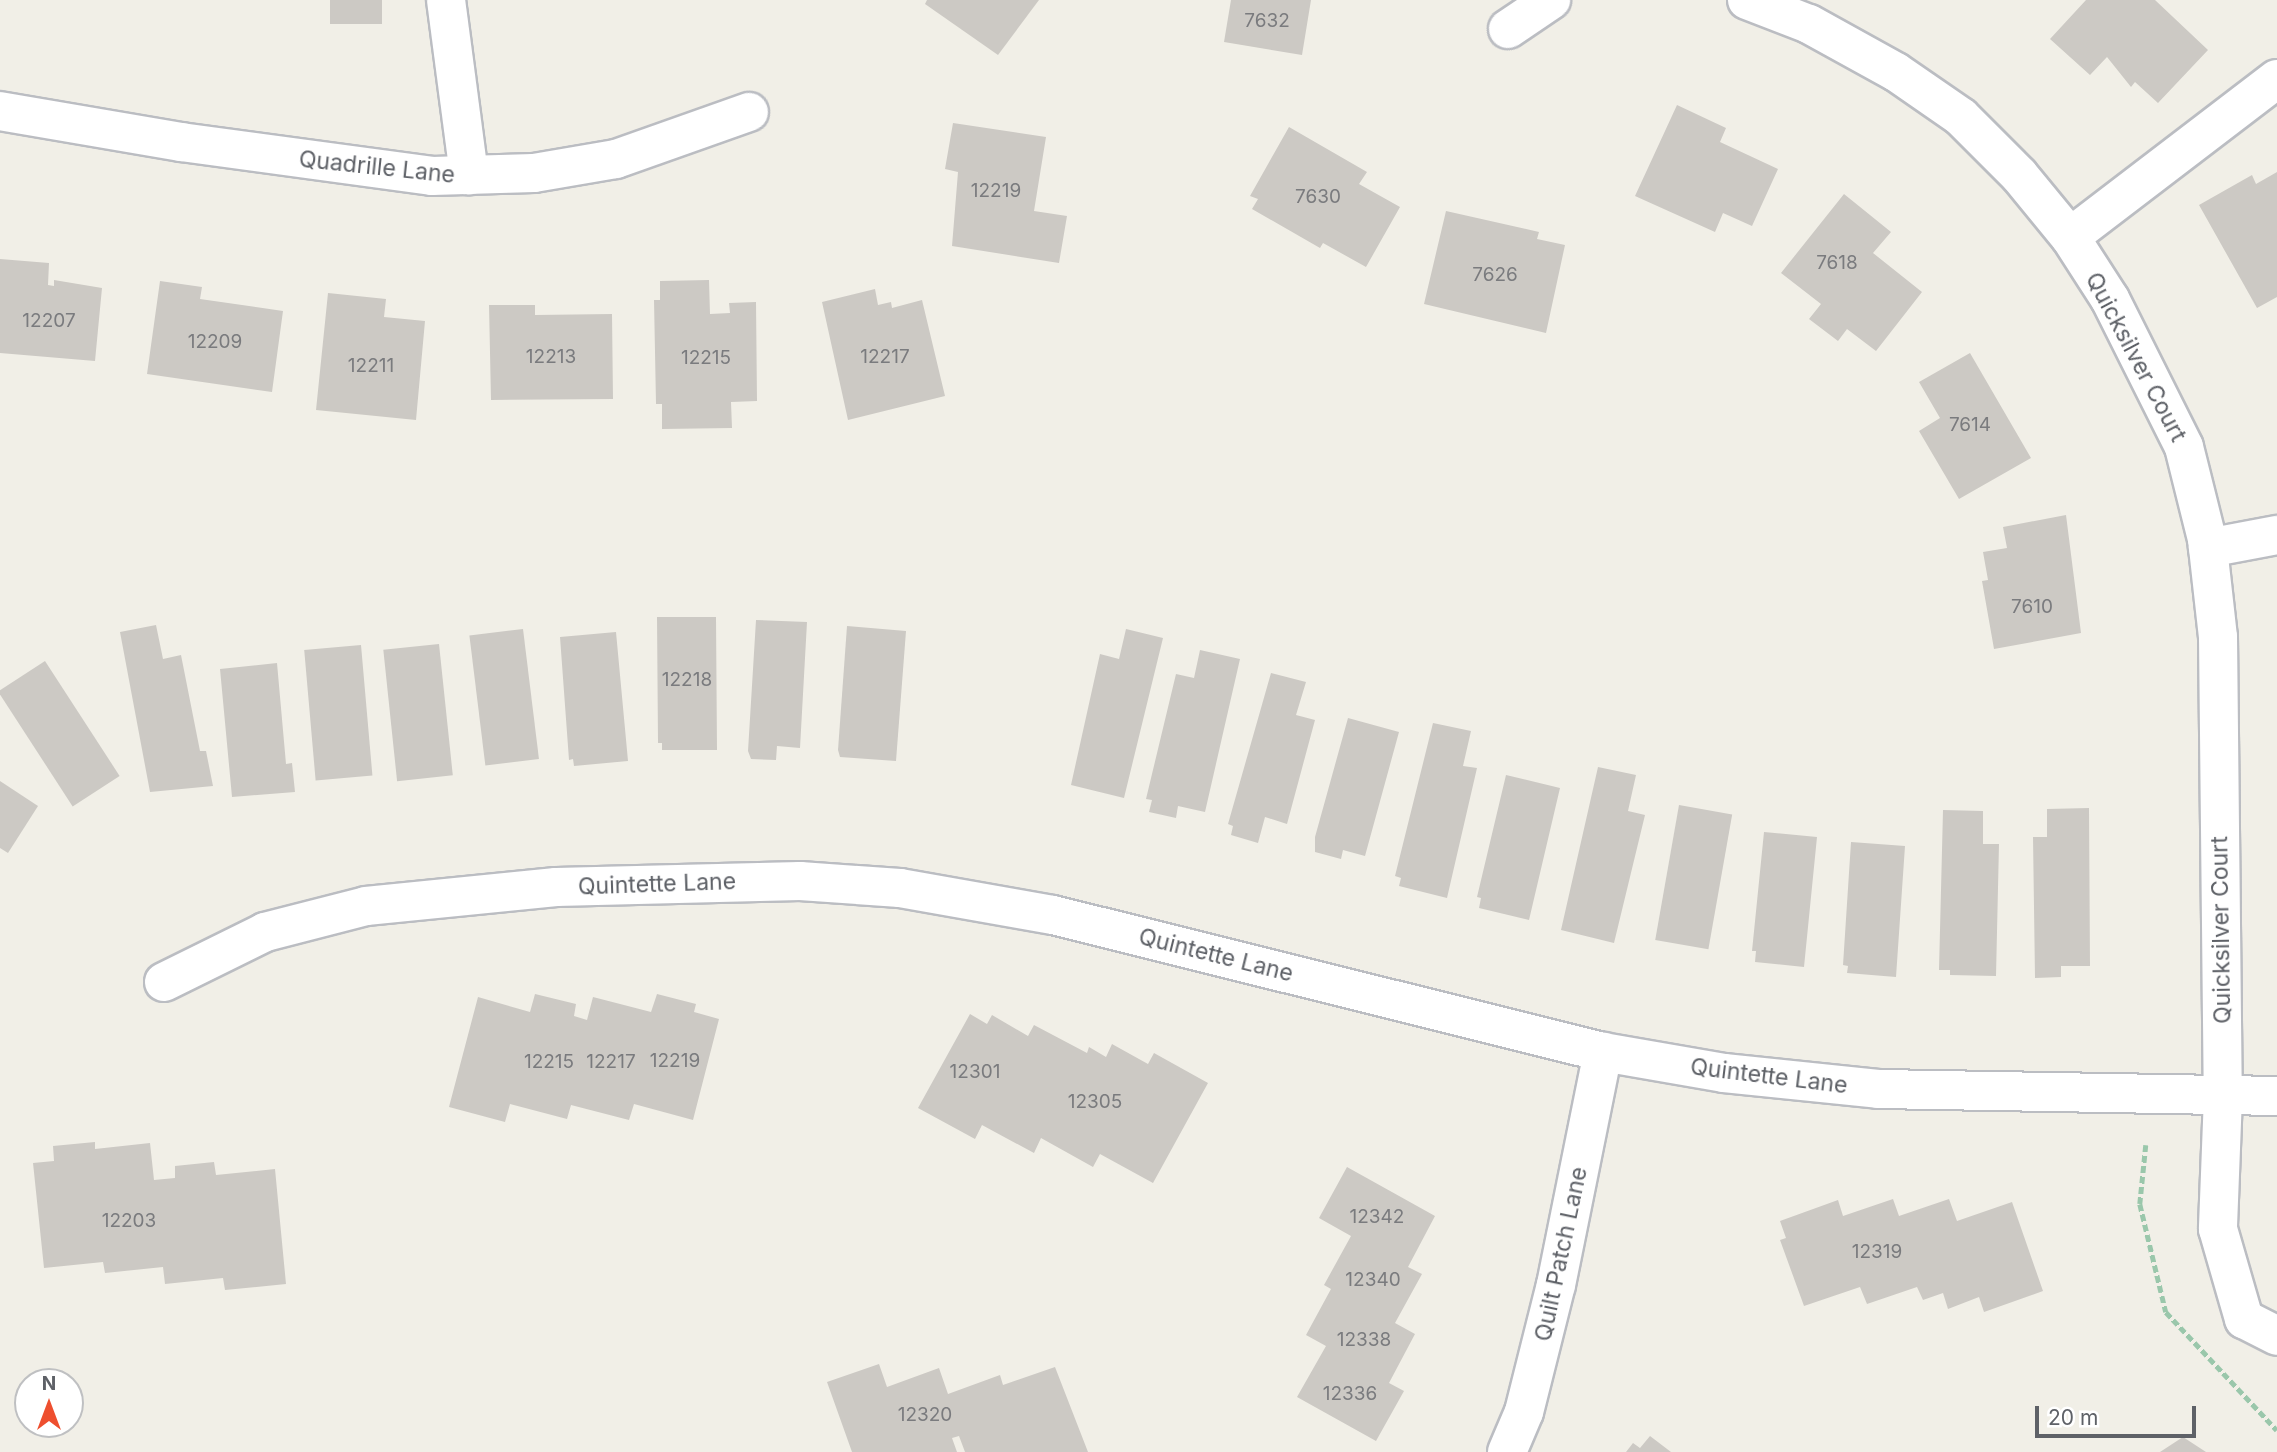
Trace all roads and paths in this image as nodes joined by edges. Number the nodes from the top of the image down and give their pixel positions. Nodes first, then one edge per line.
1 (446, 0) edge
2 (1551, 0) edge
3 (1747, 0) edge
4 (1816, 12) edge
5 (1508, 29) dead end
6 (2277, 79) edge
7 (0, 111) edge
8 (749, 112) dead end
9 (468, 175) junction
10 (2070, 237) junction
11 (2277, 535) edge
12 (2208, 548) junction
13 (164, 982) dead end
14 (1603, 1052) junction
15 (2223, 1096) junction
16 (2277, 1096) edge
17 (2277, 1336) edge
18 (1507, 1452) edge

1 - 9 street
2 - 5 street
3 - 4 street, Quicksilver Court
4 - 10 street, Quicksilver Court
6 - 10 street
7 - 9 street, Quadrille Lane
8 - 9 street, Quadrille Lane
10 - 12 street, Quicksilver Court
11 - 12 street
12 - 15 street, Quicksilver Court
13 - 14 street, Quintette Lane
14 - 15 street, Quintette Lane
14 - 18 street, Quilt Patch Lane
15 - 16 street, Quintette Lane
15 - 17 street, Quicksilver Court

